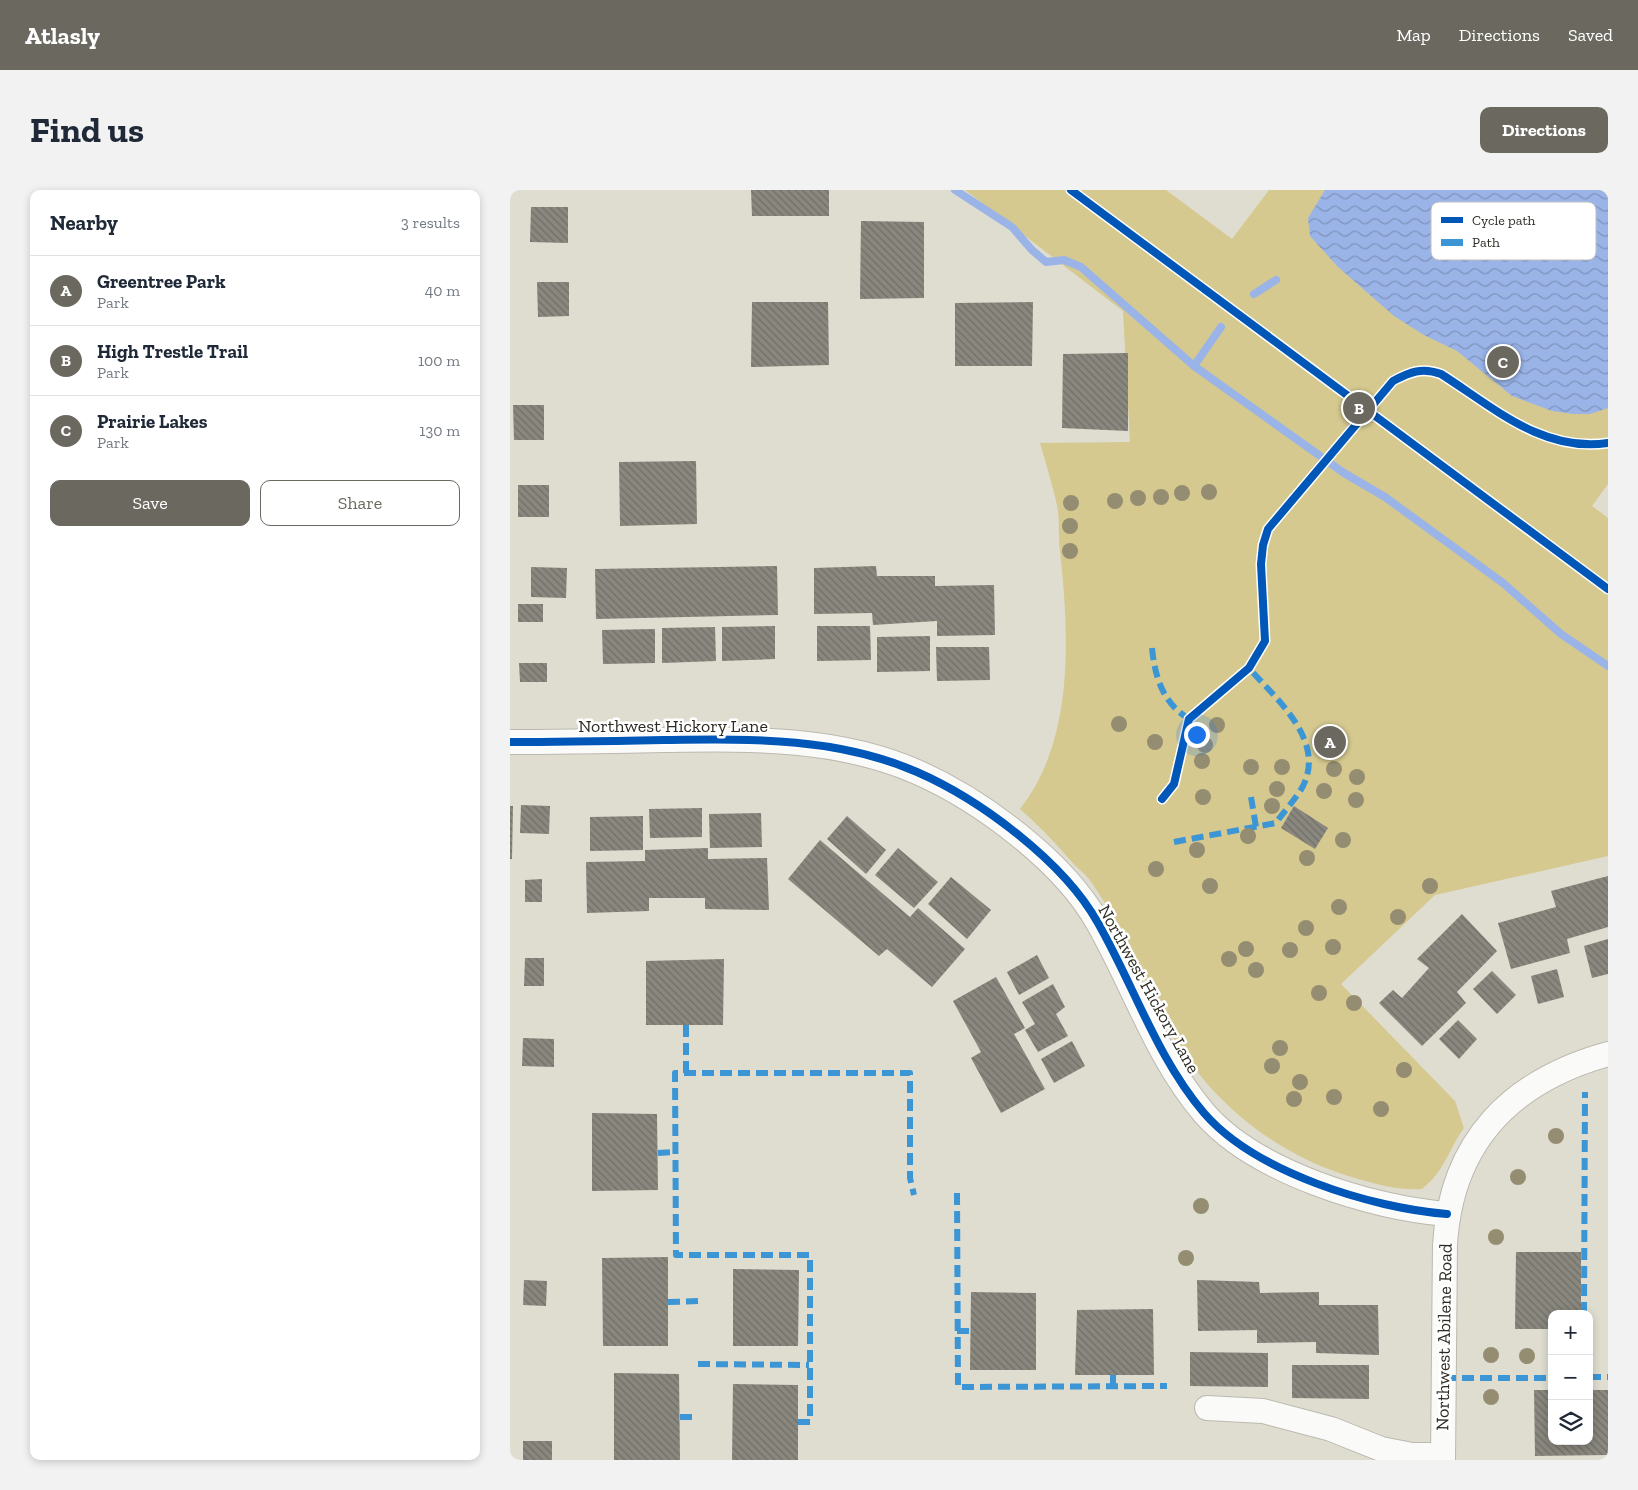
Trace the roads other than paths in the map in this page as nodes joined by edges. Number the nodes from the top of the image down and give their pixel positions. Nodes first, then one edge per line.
1 (510, 742) edge
2 (1608, 1054) edge
3 (1447, 1214) junction
4 (1207, 1408) dead end
5 (1443, 1457) edge

1 - 3 street, Northwest Hickory Lane
2 - 3 street, Northwest Abilene Road
3 - 5 street, Northwest Abilene Road
4 - 5 street

